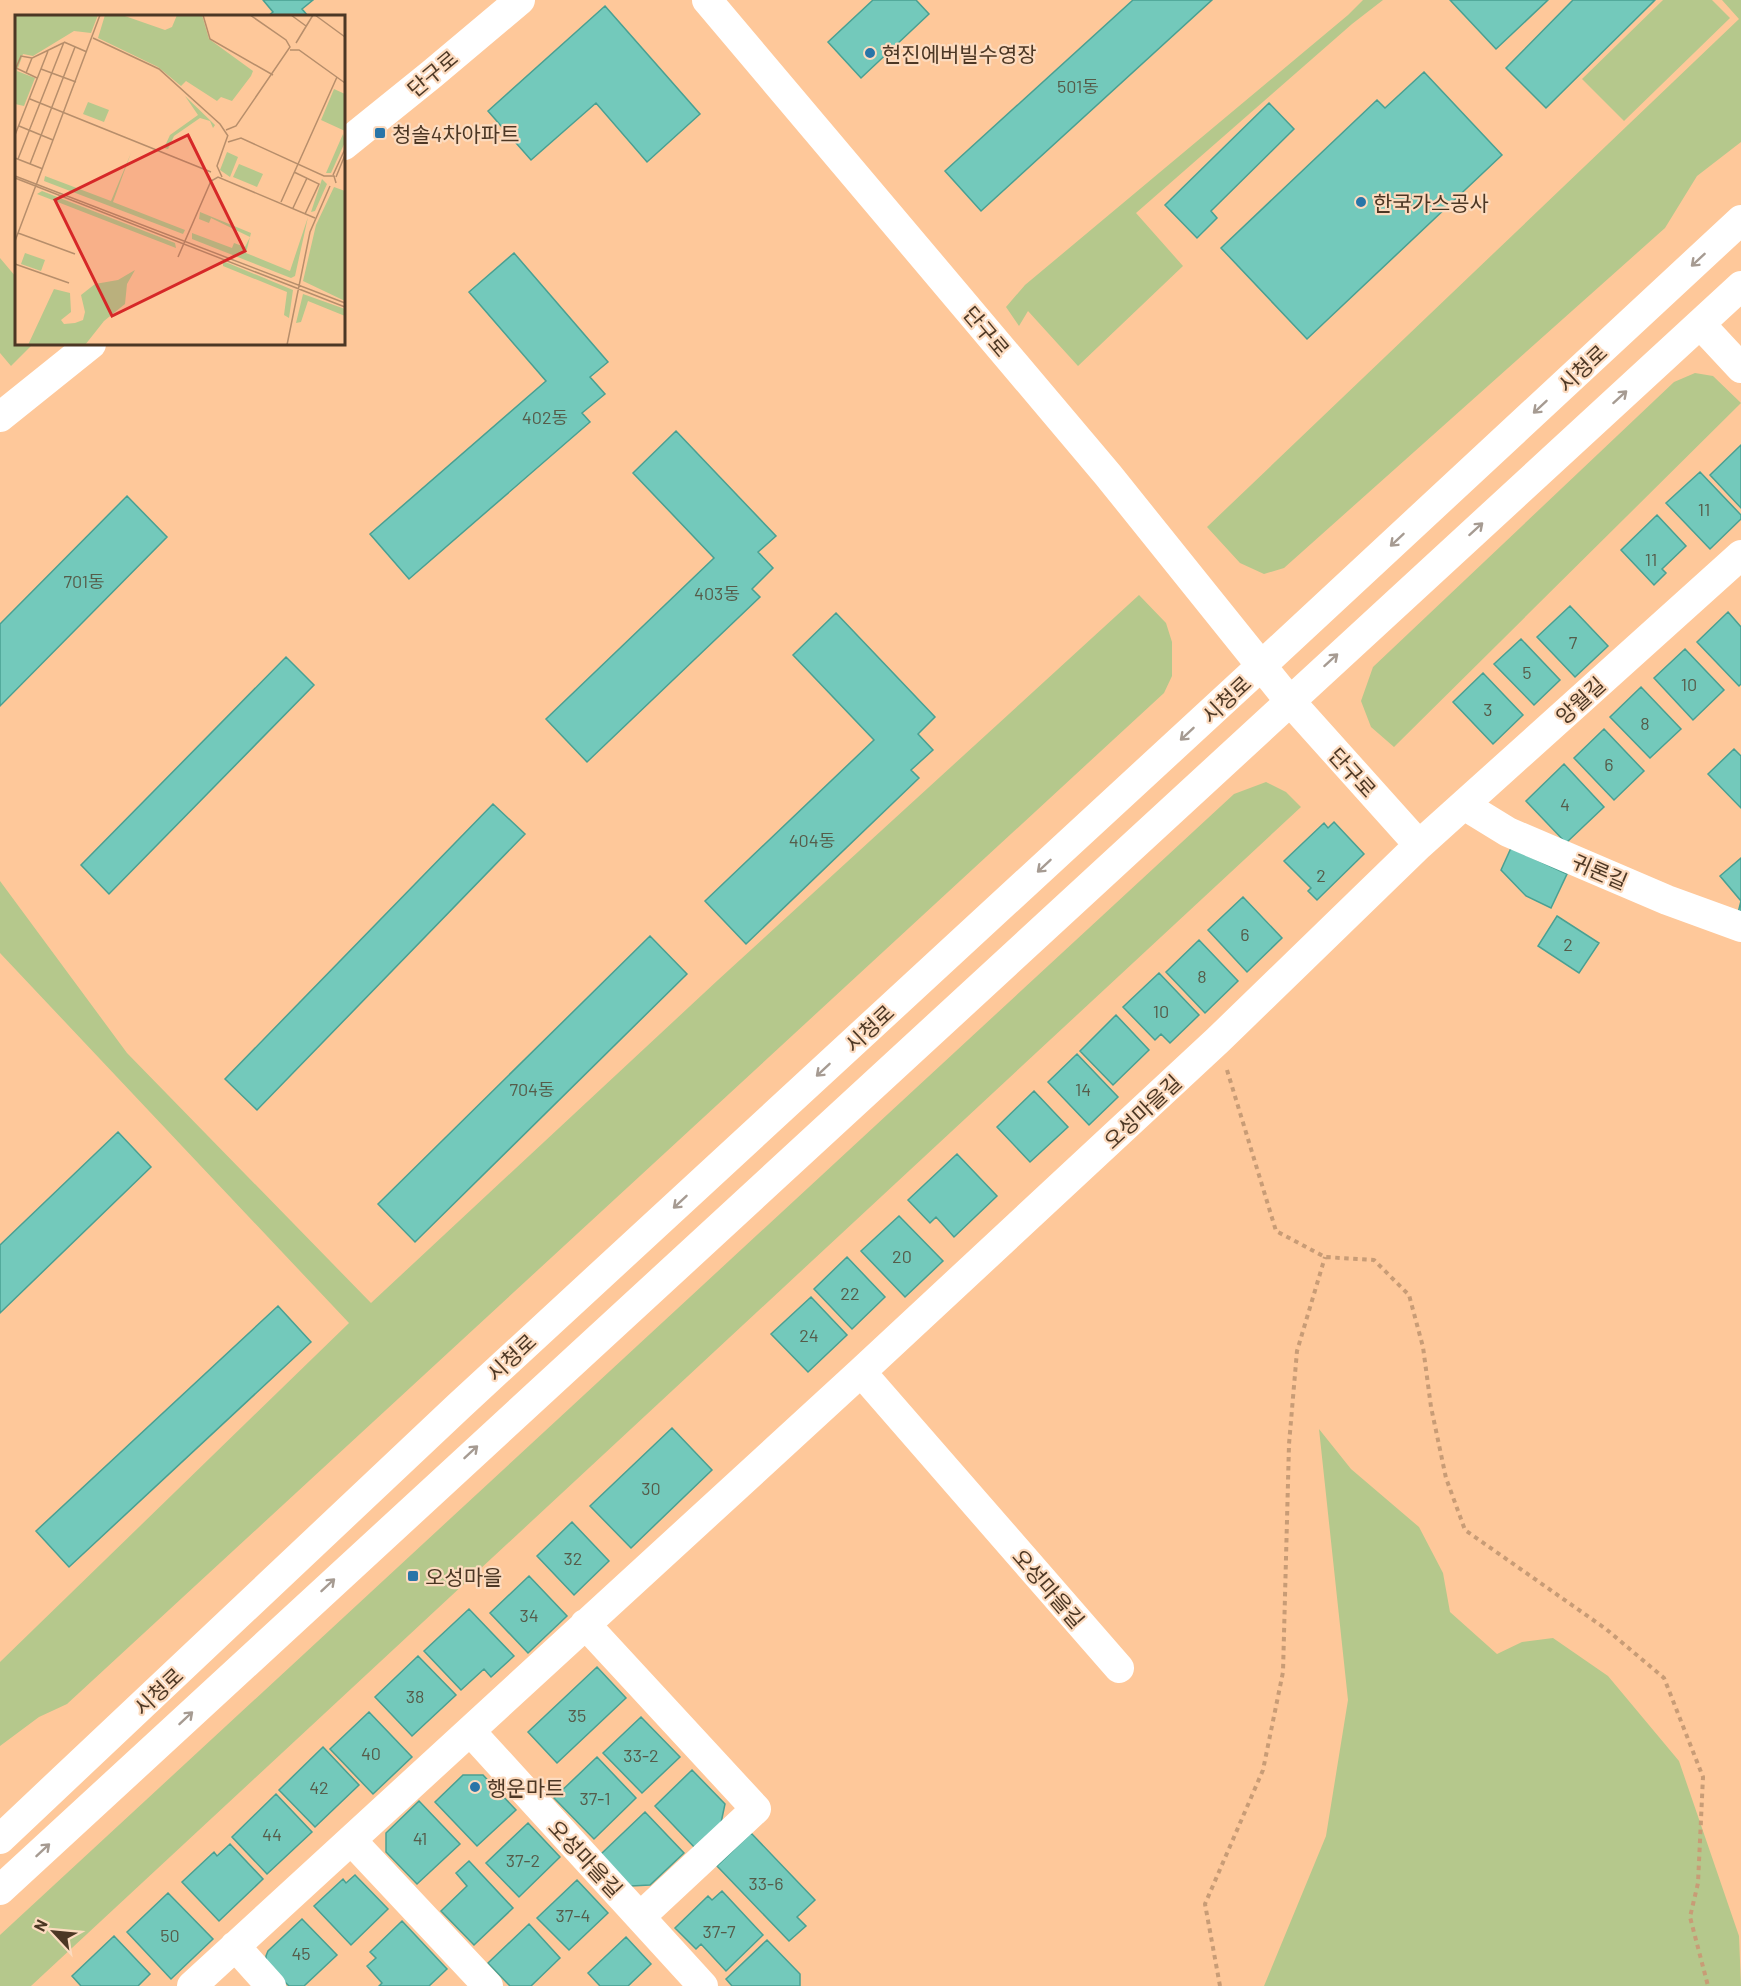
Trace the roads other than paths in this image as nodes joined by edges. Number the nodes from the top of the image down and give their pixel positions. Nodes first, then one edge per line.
1 (520, 0) edge
2 (707, 0) edge
3 (345, 143) edge
4 (1741, 220) edge
5 (1741, 286) edge
6 (1700, 324) junction
7 (90, 345) edge
8 (1741, 368) edge
9 (0, 417) edge
10 (1741, 555) edge
11 (1261, 666) junction
12 (1288, 699) junction
13 (1464, 805) junction
14 (1419, 845) junction
15 (1741, 927) edge
16 (861, 1372) junction
17 (585, 1624) junction
18 (1119, 1668) dead end
19 (470, 1731) junction
20 (0, 1839) edge
21 (351, 1840) junction
22 (0, 1890) edge
23 (640, 1917) junction
24 (235, 1946) junction
25 (192, 1986) edge
26 (271, 1986) edge
27 (488, 1986) edge
28 (703, 1986) edge

1 - 3 street, 단구로
2 - 11 street, 단구로
4 -> 11 street, 시청로
5 - 6 street, 시청로
6 - 8 street
12 -> 6 street, 시청로
7 - 9 street
10 - 13 street, 앙월길
11 - 12 street, 단구로
11 -> 20 street, 시청로
12 - 14 street, 단구로
22 -> 12 street, 시청로
13 - 14 street, 앙월길
13 - 15 street, 귀론길
14 - 16 street, 오성마을길
16 - 17 street, 오성마을길
16 - 18 street, 오성마을길
17 - 19 street, 오성마을길
17 - 23 street
19 - 21 street, 오성마을길
19 - 23 street, 오성마을길
21 - 24 street, 오성마을길
21 - 27 street
23 - 28 street, 오성마을길
24 - 25 street, 오성마을길
24 - 26 street

